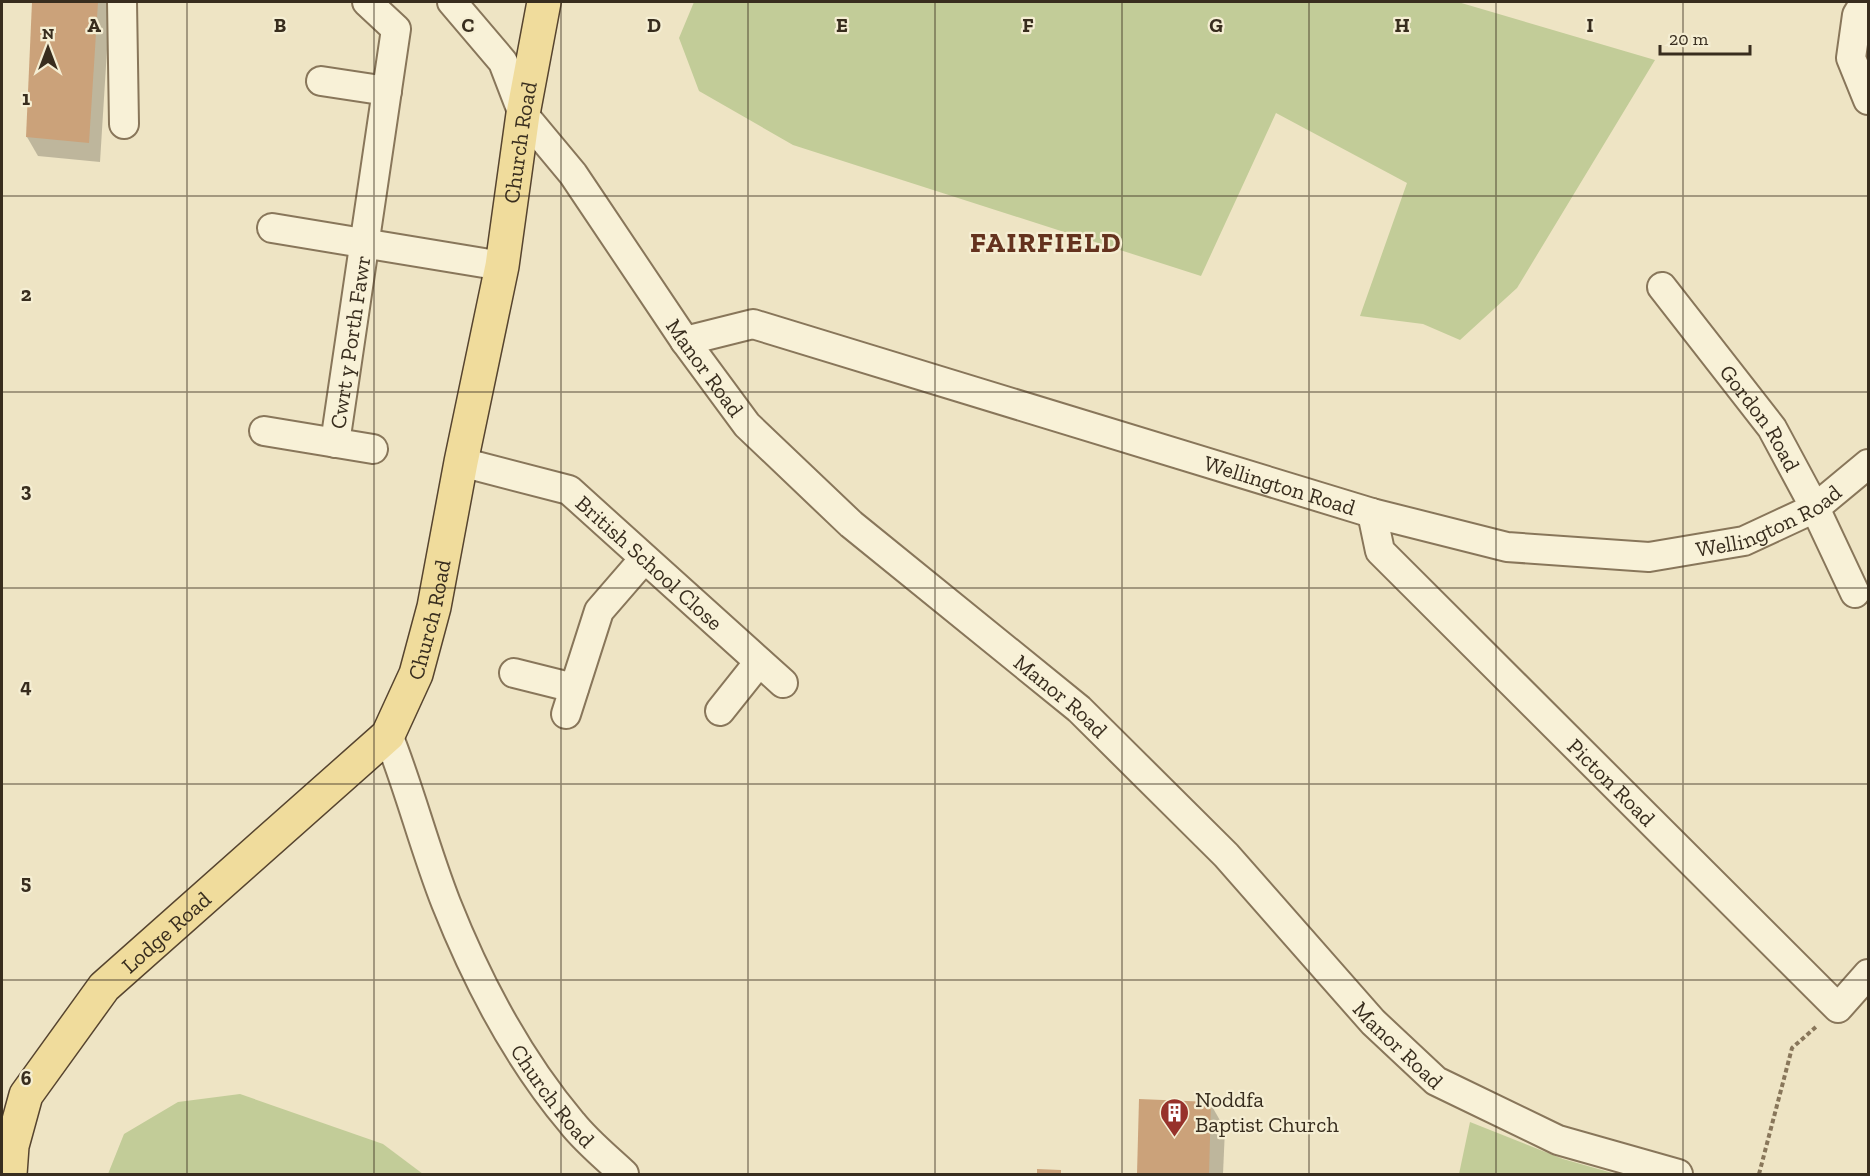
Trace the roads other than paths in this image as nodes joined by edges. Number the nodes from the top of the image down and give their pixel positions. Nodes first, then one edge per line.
1 (122, 2) edge
2 (367, 2) edge
3 (452, 2) edge
4 (544, 2) edge
5 (1865, 2) edge
6 (321, 81) dead end
7 (387, 91) junction
8 (1869, 100) edge
9 (523, 114) junction
10 (124, 124) dead end
11 (272, 228) dead end
12 (366, 242) junction
13 (502, 266) junction
14 (1662, 287) dead end
15 (685, 341) junction
16 (264, 431) dead end
17 (335, 443) junction
18 (373, 449) dead end
19 (461, 462) junction
20 (1869, 464) edge
21 (1815, 508) junction
22 (1372, 513) junction
23 (644, 558) junction
24 (1855, 593) dead end
25 (759, 662) junction
26 (514, 673) dead end
27 (783, 683) dead end
28 (720, 711) dead end
29 (388, 735) junction
30 (1869, 974) edge
31 (10, 1174) edge
32 (624, 1174) edge
33 (1678, 1174) edge

1 - 10 street
2 - 7 street, Cwrt y Porth Fawr
3 - 9 street, Manor Road
4 - 9 main road, Church Road
5 - 8 street
6 - 7 street
7 - 12 street, Cwrt y Porth Fawr
9 - 13 main road, Church Road
9 - 15 street, Manor Road
11 - 12 street, Cwrt y Porth Fawr
12 - 13 street, Cwrt y Porth Fawr
12 - 17 street, Cwrt y Porth Fawr
13 - 19 main road, Church Road
14 - 21 street, Gordon Road
15 - 22 street, Wellington Road
15 - 33 street, Manor Road
16 - 17 street, Cwrt y Porth Fawr
17 - 18 street, Cwrt y Porth Fawr
19 - 23 street, British School Close
19 - 29 main road, Church Road
20 - 21 street, Wellington Road
21 - 22 street, Wellington Road
21 - 24 street, Gordon Road
22 - 30 street, Picton Road
23 - 25 street, British School Close
23 - 26 street
25 - 27 street, British School Close
25 - 28 street
29 - 31 main road, Lodge Road
29 - 32 street, Church Road

